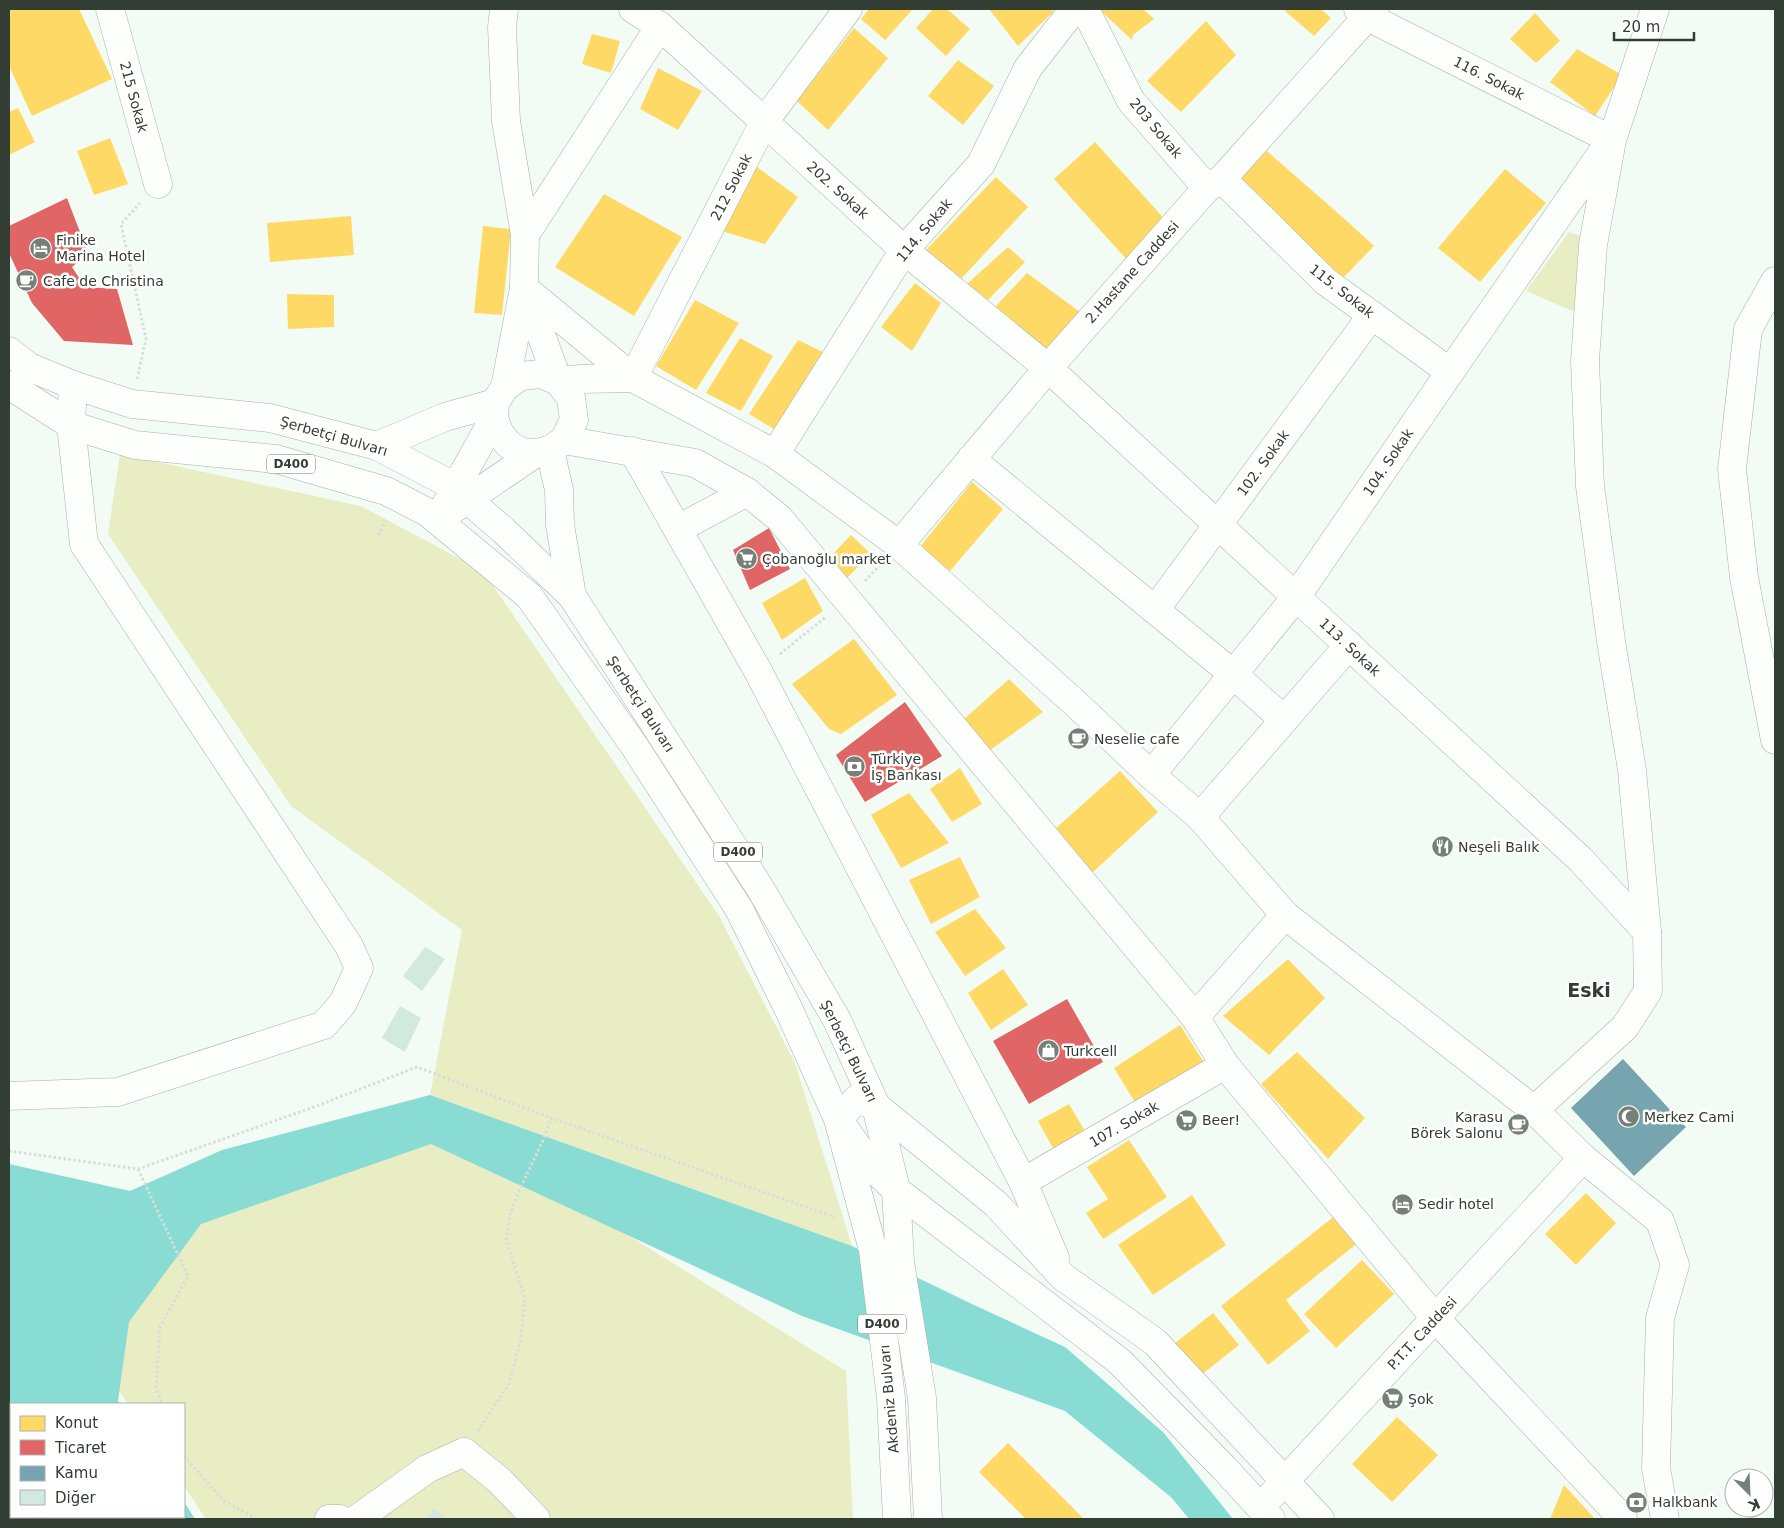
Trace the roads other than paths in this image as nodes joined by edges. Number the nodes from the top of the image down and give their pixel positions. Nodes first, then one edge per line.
1 (110, 9) edge
2 (504, 9) edge
3 (633, 9) edge
4 (848, 9) edge
5 (1074, 9) edge
6 (1086, 9) edge
7 (1655, 9) edge
8 (1366, 11) edge
9 (660, 26) junction
10 (764, 122) junction
11 (1612, 140) junction
12 (158, 184) road end
13 (1214, 184) junction
14 (525, 235) junction
15 (904, 250) junction
16 (1775, 281) edge
17 (524, 288) junction
18 (1372, 315) junction
19 (9, 351) edge
20 (1048, 368) junction
21 (1450, 372) junction
22 (633, 378) junction
23 (558, 381) junction
24 (9, 385) edge
25 (73, 386) junction
26 (498, 403) junction
27 (71, 424) junction
28 (377, 446) junction
29 (550, 448) junction
30 (633, 451) junction
31 (775, 454) junction
32 (971, 459) junction
33 (747, 492) junction
34 (461, 495) junction
35 (437, 520) junction
36 (1218, 525) junction
37 (678, 529) junction
38 (899, 545) junction
39 (572, 596) junction
40 (1296, 597) junction
41 (1155, 610) junction
42 (1348, 646) junction
43 (1233, 674) junction
44 (1284, 720) junction
45 (1775, 740) edge
46 (1151, 775) junction
47 (1200, 817) junction
48 (1285, 915) junction
49 (1647, 932) junction
50 (1195, 1017) junction
51 (1226, 1065) junction
52 (9, 1096) edge
53 (876, 1106) junction
54 (1534, 1110) junction
55 (838, 1119) junction
56 (1583, 1158) junction
57 (1023, 1182) junction
58 (896, 1190) junction
59 (871, 1239) joint
60 (900, 1262) joint
61 (1063, 1277) junction
62 (1436, 1319) junction
63 (1285, 1482) junction
64 (1266, 1513) edge
65 (329, 1519) edge
66 (340, 1519) edge
67 (357, 1519) edge
68 (536, 1519) edge
69 (897, 1519) edge
70 (928, 1519) edge
71 (1320, 1519) edge
72 (1623, 1519) edge
73 (1665, 1519) edge

1 - 12 main road, 215 Sokak
2 - 14 main road
3 - 9 main road, 202. Sokak
4 - 10 main road, 212 Sokak
5 - 15 main road, 114. Sokak
6 - 13 main road, 203 Sokak
7 - 11 main road
8 - 11 main road, 116. Sokak
8 - 13 main road, 2.Hastane Caddesi
9 - 10 main road, 202. Sokak
9 - 14 main road
10 - 15 main road, 202. Sokak
10 - 22 main road, 212 Sokak
11 - 21 main road, 104. Sokak
11 - 49 main road
13 - 18 main road, 115. Sokak
13 - 20 main road, 2.Hastane Caddesi
14 - 17 main road
15 - 20 main road, 202. Sokak
15 - 31 main road, 114. Sokak
16 - 45 main road
17 - 22 main road
17 - 23 main road
17 - 26 main road
18 - 21 main road, 115. Sokak
18 - 36 main road, 102. Sokak
19 - 25 main road, D400
20 - 32 main road, 2.Hastane Caddesi
20 - 36 main road, 113. Sokak
21 - 40 main road, 104. Sokak
22 - 23 main road
22 - 31 main road
23 - 26 main road
23 - 29 main road
24 - 27 main road, D400
25 - 27 main road
25 - 28 main road, Şerbetçi Bulvarı / D400
26 - 28 main road
26 - 29 main road
26 - 34 main road
27 - 35 main road, Şerbetçi Bulvarı / D400
27 - 52 main road
28 - 34 main road, Şerbetçi Bulvarı / D400
29 - 30 main road
29 - 34 main road
29 - 39 main road
30 - 33 main road
30 - 37 main road
31 - 38 main road
32 - 38 main road, 2.Hastane Caddesi
32 - 41 main road
33 - 37 main road
33 - 50 main road
34 - 35 main road
34 - 39 main road, Şerbetçi Bulvarı / D400
35 - 55 main road, Şerbetçi Bulvarı / D400
36 - 40 main road, 113. Sokak
36 - 41 main road, 102. Sokak
37 - 57 main road
38 - 46 main road
39 - 53 main road, Şerbetçi Bulvarı / D400
40 - 42 main road, 113. Sokak
40 - 43 main road, 104. Sokak
41 - 43 main road
42 - 44 main road
42 - 49 main road, 113. Sokak
43 - 44 main road
43 - 46 main road, 104. Sokak
44 - 47 main road
46 - 47 main road
47 - 48 main road
48 - 50 main road
48 - 54 main road
49 - 54 main road
50 - 51 main road
51 - 57 main road, 107. Sokak
51 - 62 main road
53 - 55 main road
53 - 58 main road, Şerbetçi Bulvarı / D400
53 - 61 main road
54 - 56 main road
55 - 58 main road
55 - 59 main road, Şerbetçi Bulvarı / D400
56 - 62 main road, P.T.T. Caddesi
56 - 73 main road
57 - 61 main road
58 - 60 main road, Şerbetçi Bulvarı / D400
58 - 64 main road
59 - 69 main road, Akdeniz Bulvarı / D400
60 - 70 main road, Akdeniz Bulvarı / D400
61 - 63 main road
62 - 63 main road, P.T.T. Caddesi
62 - 72 main road
63 - 64 main road, P.T.T. Caddesi
63 - 71 main road
65 - 66 main road
67 - 68 main road

